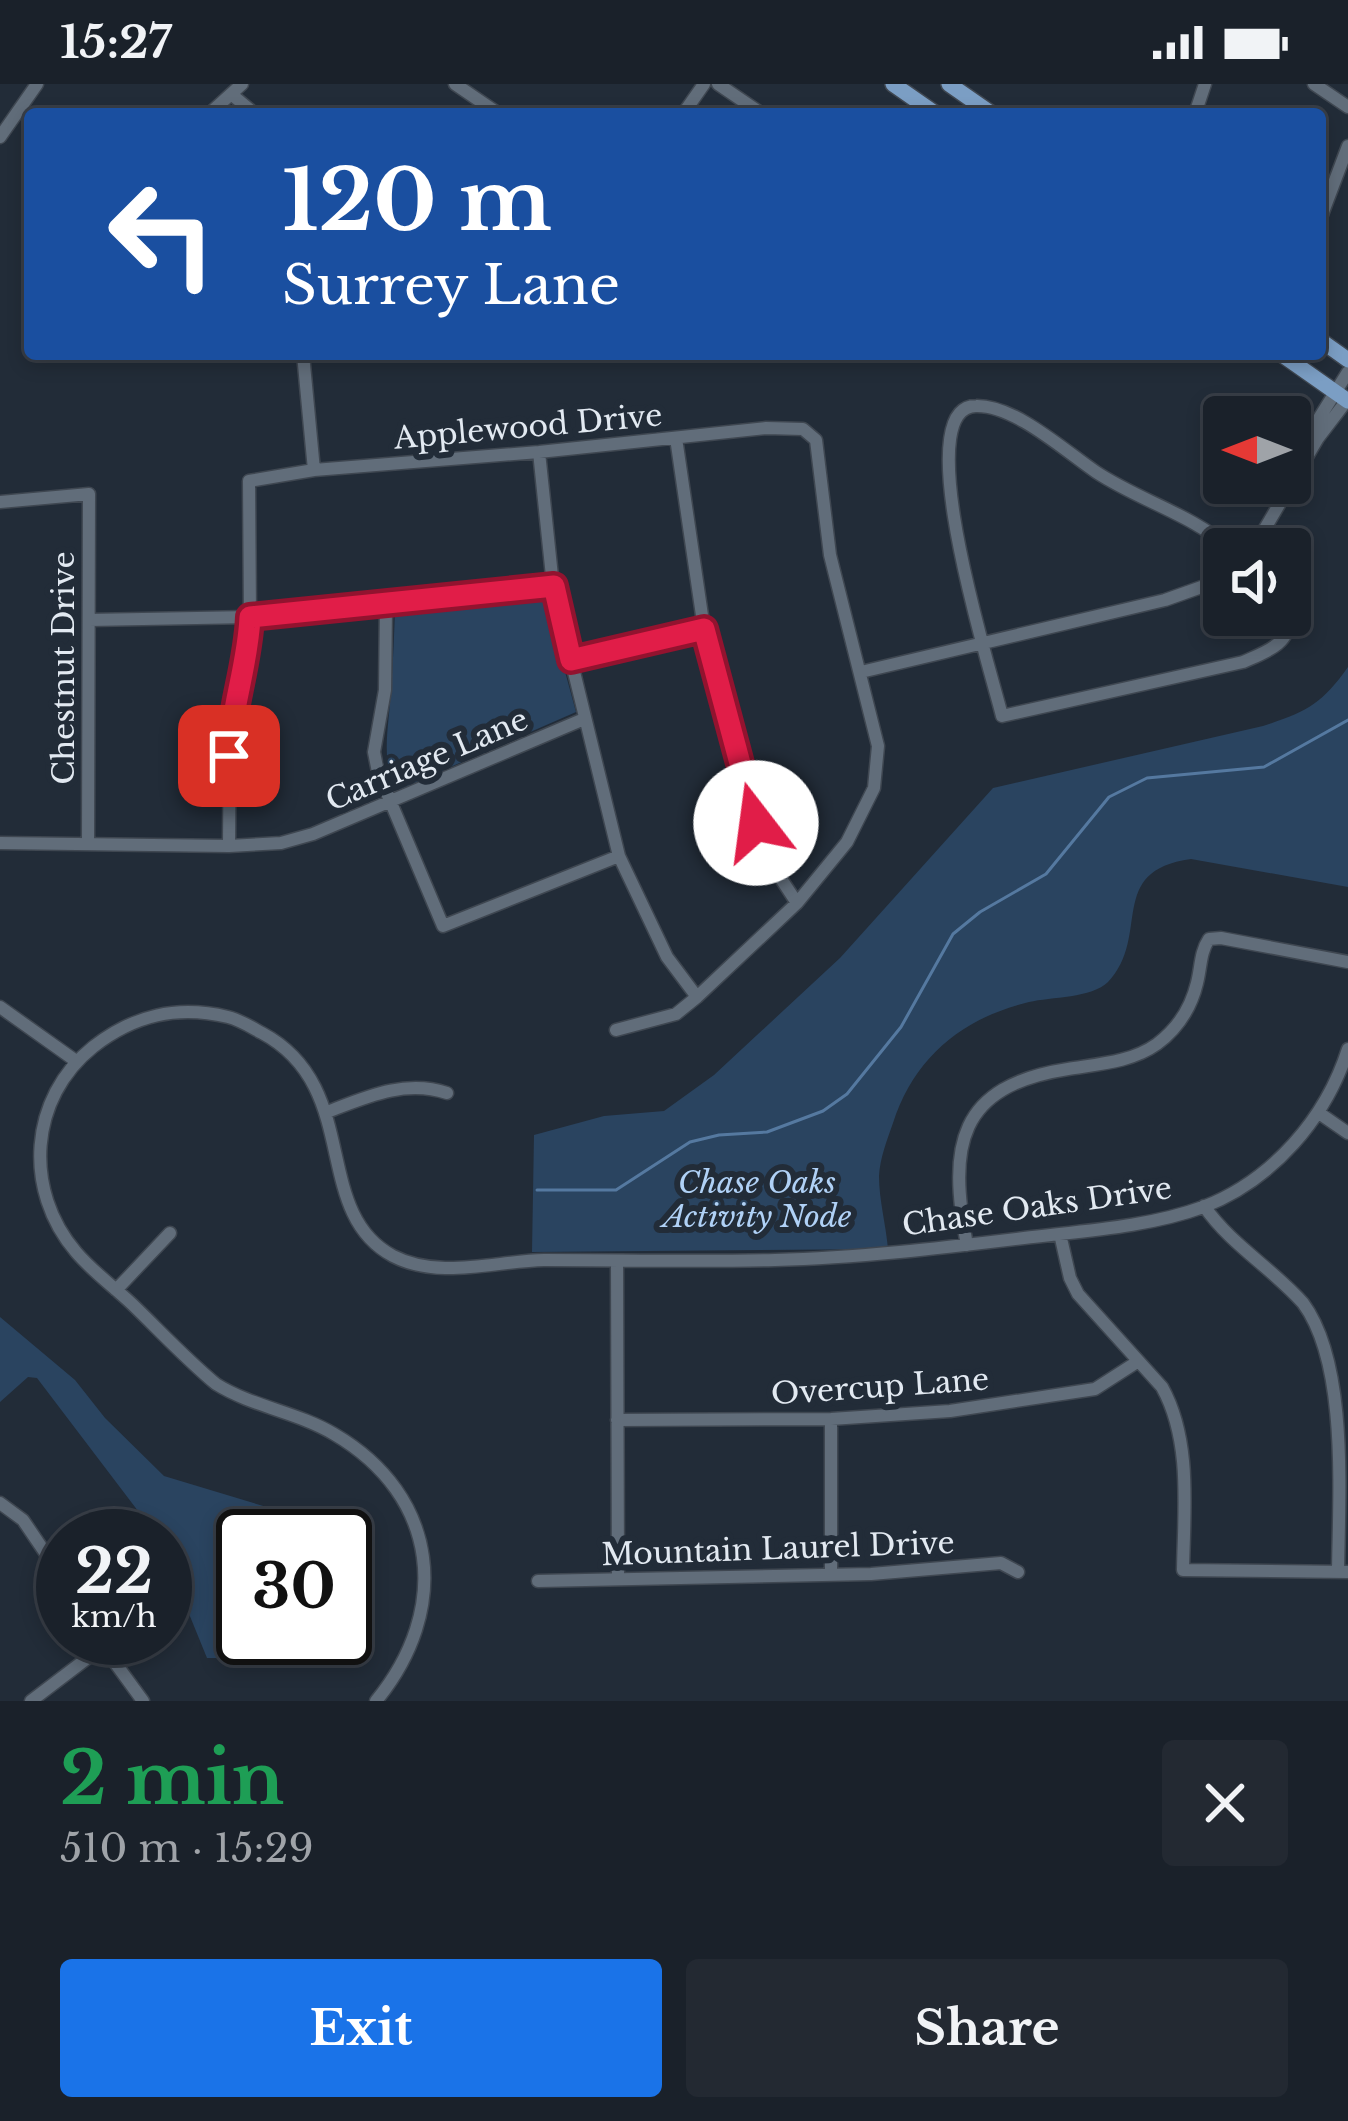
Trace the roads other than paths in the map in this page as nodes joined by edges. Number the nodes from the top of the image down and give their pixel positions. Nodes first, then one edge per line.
1 (37, 84) edge
2 (455, 84) edge
3 (718, 84) edge
4 (893, 84) edge
5 (949, 84) edge
6 (1314, 84) edge
7 (1348, 107) edge
8 (490, 108) edge
9 (753, 108) edge
10 (928, 108) edge
11 (983, 108) edge
12 (0, 137) edge
13 (1348, 146) edge
14 (1326, 204) edge
15 (304, 360) edge
16 (1290, 360) edge
17 (1348, 372) edge
18 (1344, 398) edge
19 (676, 438) junction
20 (539, 452) junction
21 (314, 470) junction
22 (0, 502) edge
23 (1204, 528) edge
24 (1265, 528) edge
25 (554, 586) junction
26 (1203, 586) edge
27 (386, 605) junction
28 (250, 617) junction
29 (89, 620) junction
30 (704, 629) junction
31 (1286, 636) edge
32 (985, 643) junction
33 (571, 660) junction
34 (861, 672) junction
35 (584, 719) junction
36 (390, 801) junction
37 (0, 843) edge
38 (88, 843) junction
39 (229, 846) junction
40 (620, 856) junction
41 (797, 903) junction
42 (1348, 962) edge
43 (697, 998) junction
44 (0, 1006) edge
45 (616, 1030) dead end
46 (1348, 1049) edge
47 (76, 1061) junction
48 (447, 1094) dead end
49 (327, 1112) junction
50 (1319, 1112) junction
51 (1348, 1133) edge
52 (1204, 1206) junction
53 (170, 1233) dead end
54 (1060, 1234) junction
55 (967, 1245) junction
56 (617, 1261) junction
57 (116, 1290) junction
58 (1137, 1362) junction
59 (831, 1419) junction
60 (617, 1420) junction
61 (0, 1503) edge
62 (36, 1539) edge
63 (1018, 1572) dead end
64 (1343, 1572) edge
65 (831, 1574) junction
66 (618, 1578) junction
67 (538, 1581) dead end
68 (74, 1665) edge
69 (116, 1665) edge
70 (31, 1701) edge
71 (143, 1701) edge
72 (376, 1701) edge

1 - 12 street
2 - 8 street
3 - 9 street
4 - 10 main road
5 - 11 main road
6 - 7 street
13 - 14 street
15 - 21 street
16 - 18 main road
17 - 18 street
18 - 24 street
19 - 20 street, Applewood Drive
19 - 30 street
19 - 34 street, Applewood Drive
20 - 21 street, Applewood Drive
20 - 25 street
21 - 28 street, Applewood Drive
22 - 29 street, Chestnut Drive
23 - 32 street
25 - 27 street
25 - 33 street
26 - 32 street
27 - 28 street
27 - 36 street
28 - 29 street
28 - 39 street
29 - 38 street, Chestnut Drive
30 - 33 street
30 - 41 street
31 - 32 street
32 - 34 street
33 - 35 street
34 - 41 street
35 - 36 street, Carriage Lane
35 - 40 street
36 - 39 street, Carriage Lane
36 - 40 street
37 - 38 street, Carriage Lane
38 - 39 street, Carriage Lane
40 - 43 street
41 - 43 street
42 - 55 street
43 - 45 street
44 - 47 street
46 - 50 street, Chase Oaks Drive
47 - 49 street, Chase Oaks Drive
47 - 57 street, Chase Oaks Drive
48 - 49 street
49 - 56 street, Chase Oaks Drive
50 - 51 street
50 - 52 street, Chase Oaks Drive
52 - 54 street, Chase Oaks Drive
52 - 64 street
53 - 57 street
54 - 55 street, Chase Oaks Drive
54 - 58 street
55 - 56 street, Chase Oaks Drive
56 - 60 street
57 - 72 street, Chase Oaks Drive
58 - 59 street, Overcup Lane
58 - 64 street
59 - 60 street, Overcup Lane
59 - 65 street
60 - 66 street
61 - 62 street
63 - 65 street, Mountain Laurel Drive
65 - 66 street, Mountain Laurel Drive
66 - 67 street, Mountain Laurel Drive
68 - 70 street
69 - 71 street

